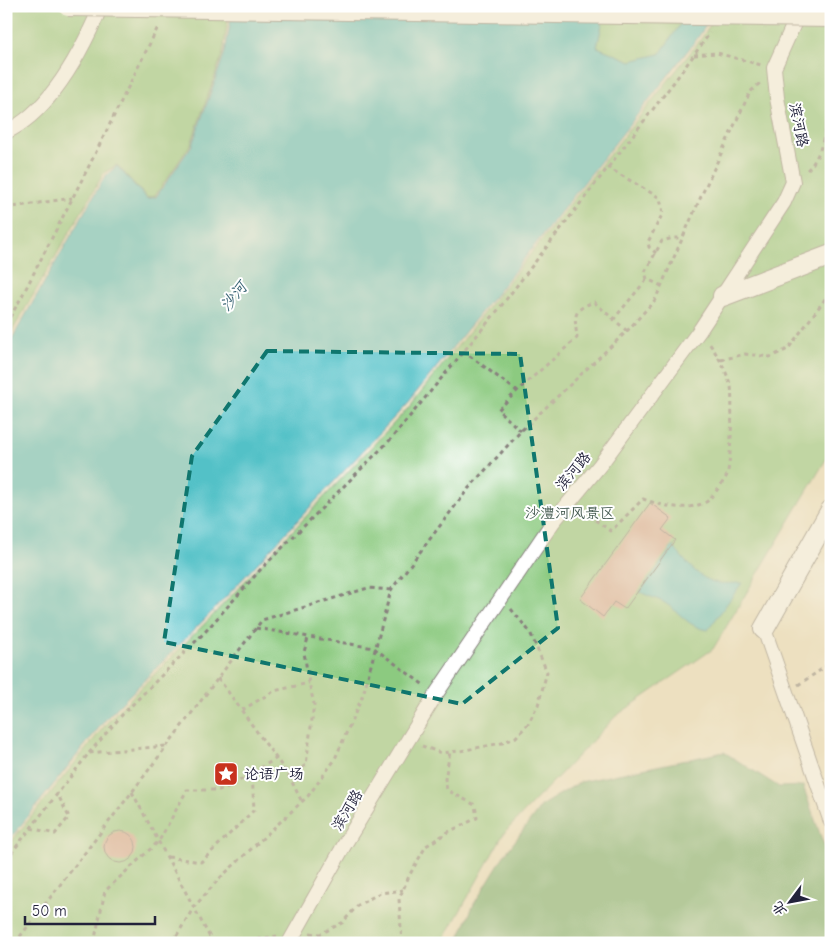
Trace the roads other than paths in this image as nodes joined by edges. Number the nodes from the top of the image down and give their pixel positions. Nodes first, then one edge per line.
1 (68, 6) edge
2 (101, 6) edge
3 (802, 6) edge
4 (831, 18) edge
5 (6, 132) edge
6 (831, 254) edge
7 (723, 296) junction
8 (831, 510) edge
9 (764, 629) joint
10 (831, 822) edge
11 (289, 943) edge

1 - 4 main road, bridge
2 - 5 street
3 - 7 street, 滨河路
6 - 7 main road
7 - 11 street, 滨河路
8 - 9 main road
9 - 10 street

